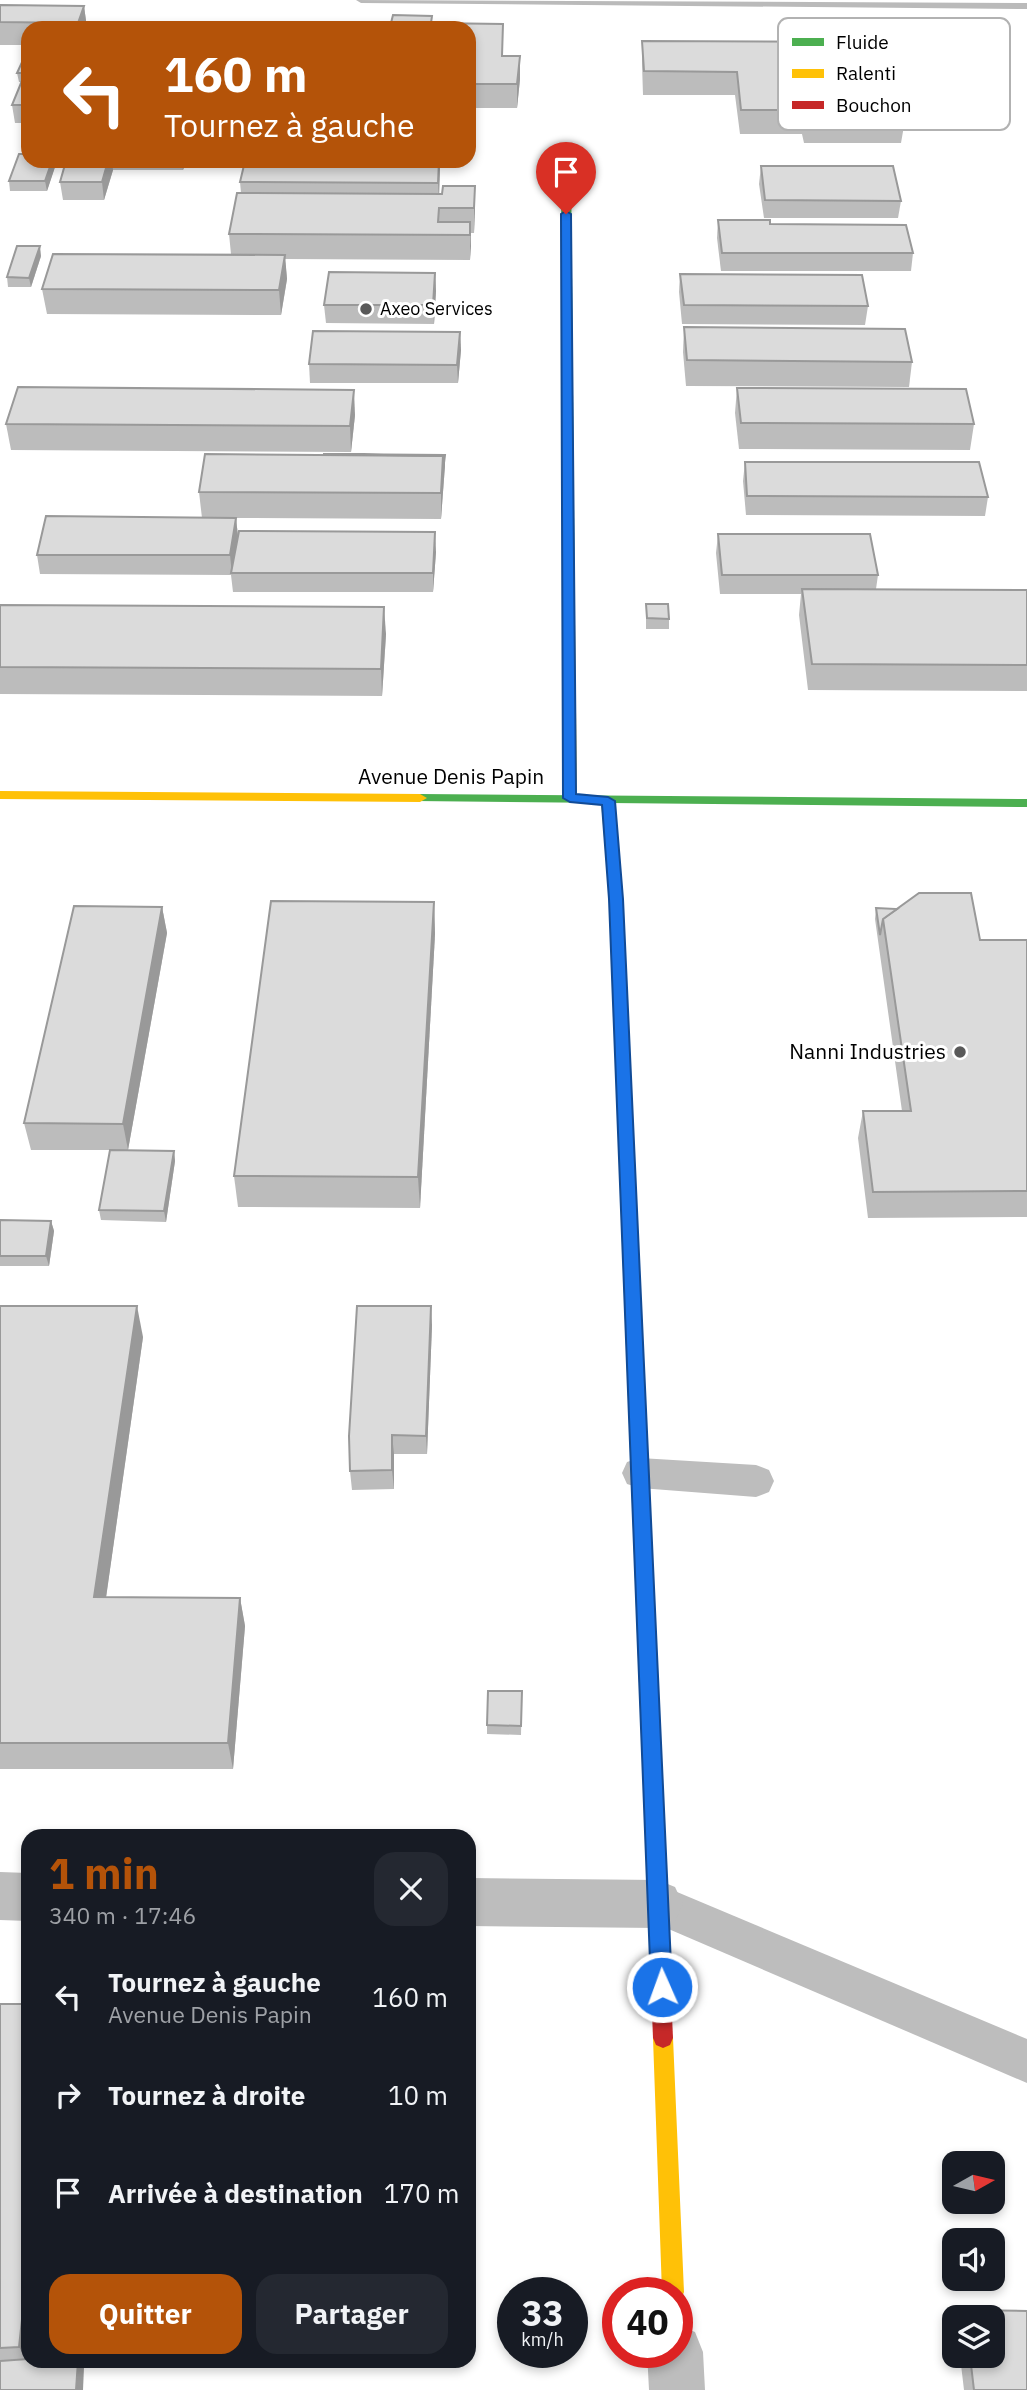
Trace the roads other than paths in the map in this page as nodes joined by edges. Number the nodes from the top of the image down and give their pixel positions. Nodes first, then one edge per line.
1 (566, 159) dead end
2 (0, 795) edge
3 (570, 798) junction
4 (608, 801) junction
5 (1027, 803) edge
6 (640, 1473) junction
7 (756, 1481) dead end
8 (0, 1896) edge
9 (21, 1897) edge
10 (476, 1902) edge
11 (659, 1904) junction
12 (1027, 2061) edge
13 (672, 2277) edge
14 (676, 2368) edge
15 (677, 2390) edge

1 - 3 street
2 - 3 street, Avenue Denis Papin
3 - 4 street, Avenue Denis Papin
4 - 5 street, Avenue Denis Papin
4 - 6 street
6 - 7 lane
6 - 11 street
8 - 9 street
10 - 11 street
11 - 12 lane
11 - 13 street
14 - 15 street

